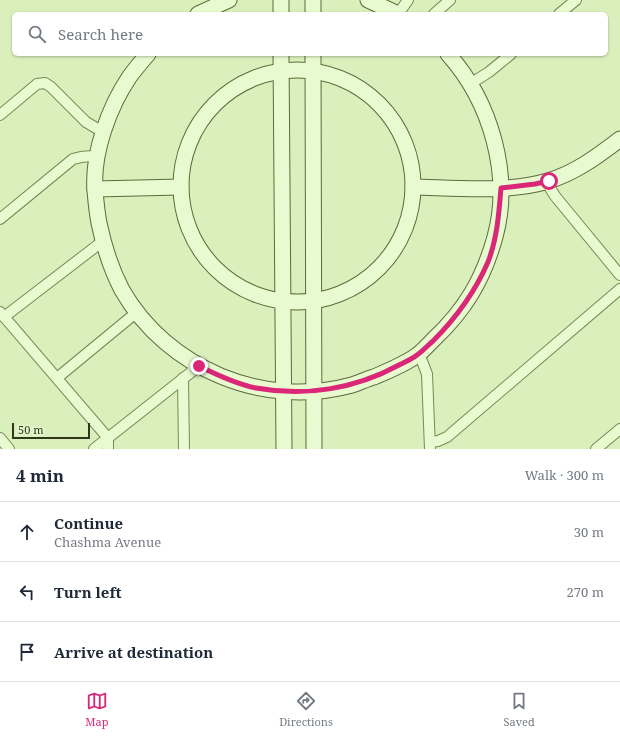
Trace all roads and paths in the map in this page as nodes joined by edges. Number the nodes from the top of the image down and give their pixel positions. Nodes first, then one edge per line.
1 (229, 0) edge
2 (282, 0) edge
3 (313, 0) edge
4 (368, 0) edge
5 (408, 0) edge
6 (450, 0) edge
7 (576, 0) edge
8 (202, 12) edge
9 (281, 12) edge
10 (313, 12) edge
11 (394, 12) edge
12 (399, 12) edge
13 (436, 12) edge
14 (561, 12) edge
15 (146, 56) edge
16 (281, 56) edge
17 (313, 56) edge
18 (450, 56) edge
19 (509, 56) edge
20 (313, 70) junction
21 (281, 71) junction
22 (470, 84) junction
23 (0, 115) edge
24 (104, 130) junction
25 (620, 139) edge
26 (97, 157) junction
27 (549, 181) junction
28 (181, 187) junction
29 (413, 187) junction
30 (501, 188) junction
31 (94, 189) junction
32 (0, 219) edge
33 (103, 241) junction
34 (620, 276) edge
35 (620, 290) edge
36 (314, 300) junction
37 (282, 301) junction
38 (137, 312) junction
39 (2, 314) edge
40 (417, 355) junction
41 (199, 366) junction
42 (57, 378) junction
43 (183, 378) junction
44 (284, 392) junction
45 (314, 392) junction
46 (620, 429) edge
47 (0, 438) edge
48 (108, 438) junction
49 (430, 446) edge
50 (10, 449) edge
51 (94, 449) edge
52 (108, 449) edge
53 (184, 449) edge
54 (284, 449) edge
55 (314, 449) edge
56 (596, 449) edge

1 - 8 street
2 - 9 street
3 - 10 street
4 - 11 street
5 - 12 street
6 - 13 street
7 - 14 street
15 - 24 street
16 - 21 street
17 - 20 street
18 - 22 street
19 - 22 street
20 - 21 street
20 - 29 street
20 - 36 street
21 - 28 street
21 - 37 street
22 - 30 street
23 - 24 street
24 - 26 street
25 - 27 street
26 - 31 street
26 - 32 street
27 - 30 street
27 - 34 street
28 - 31 street
28 - 37 street
29 - 30 street
29 - 36 street
30 - 40 street
31 - 33 street
33 - 38 street
33 - 39 street
35 - 49 street
36 - 37 street
36 - 45 street
37 - 44 street
38 - 41 street
38 - 42 street
39 - 42 street
40 - 45 street
40 - 49 street
41 - 43 street
41 - 44 street
42 - 48 street
43 - 48 street
43 - 53 street
44 - 45 street
44 - 54 street
45 - 55 street
46 - 56 street
47 - 50 street
48 - 51 street
48 - 52 street

